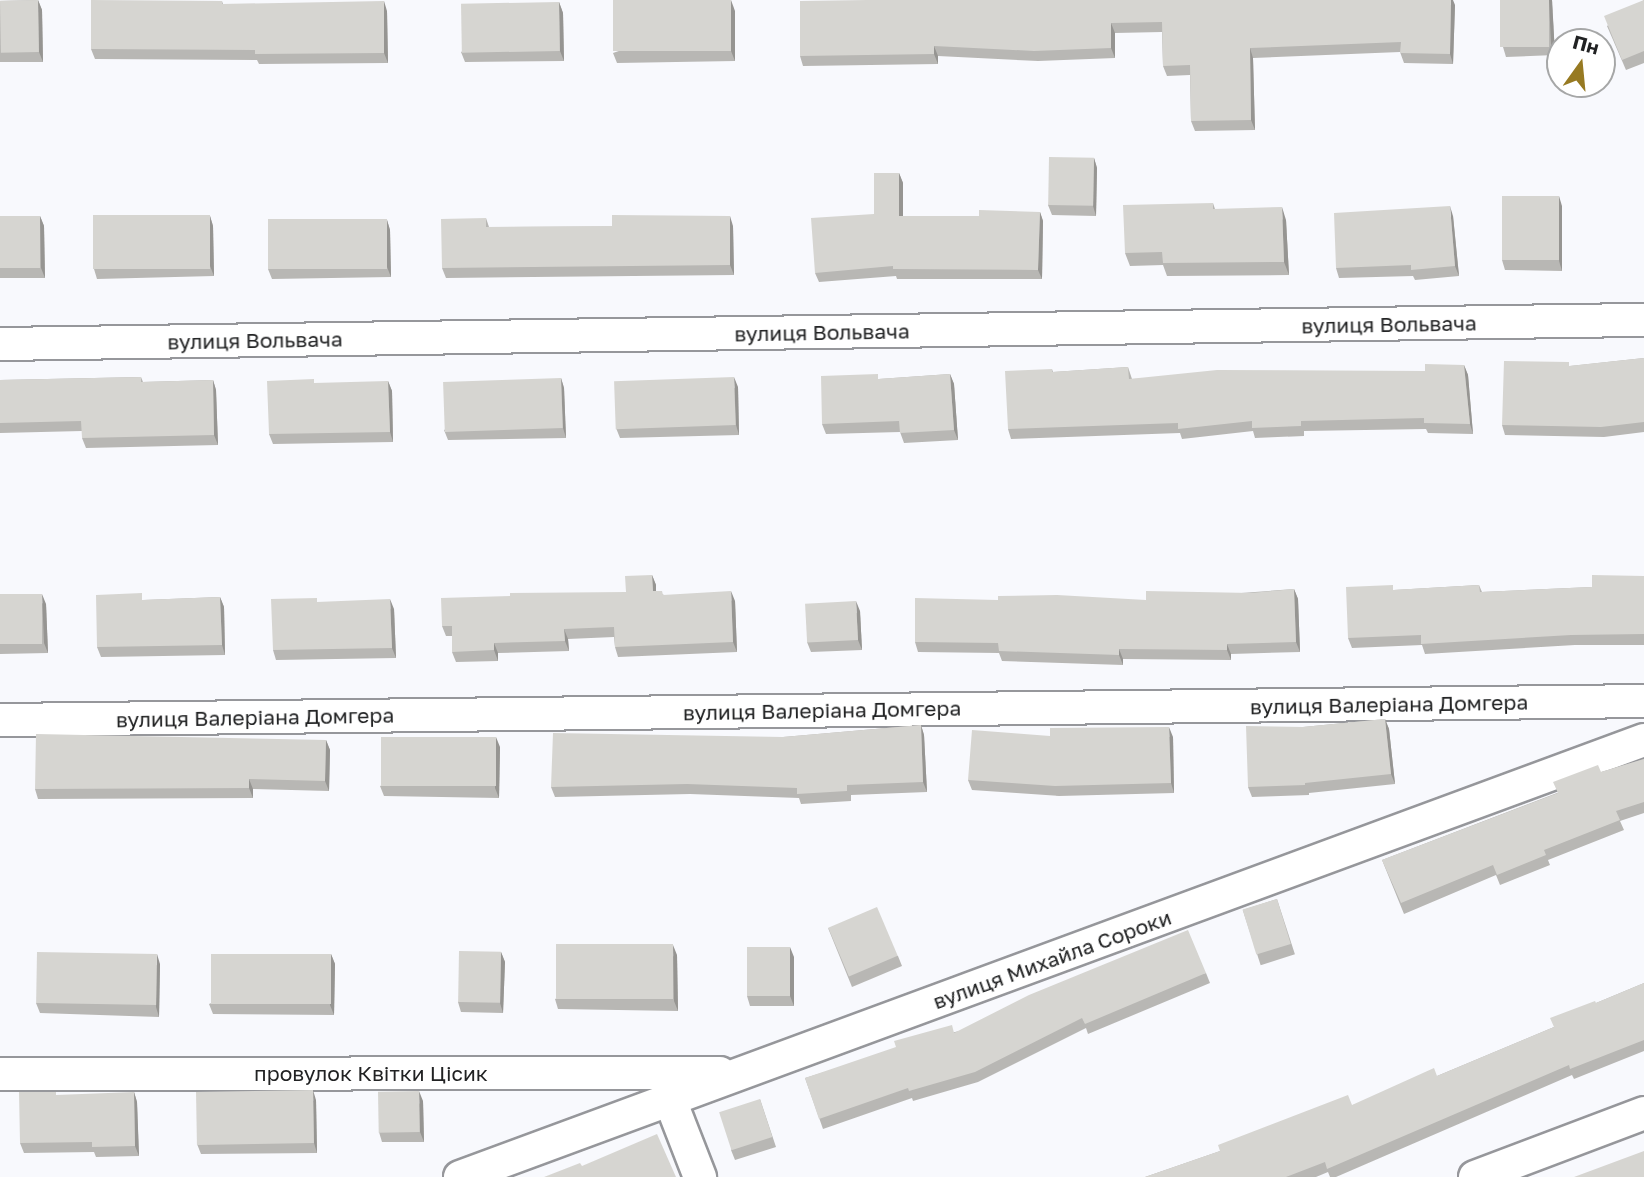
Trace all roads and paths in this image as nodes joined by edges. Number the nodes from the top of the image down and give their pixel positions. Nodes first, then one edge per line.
1 (1644, 320) edge
2 (0, 344) edge
3 (1644, 701) edge
4 (0, 720) edge
5 (1644, 740) edge
6 (0, 1073) edge
7 (743, 1073) junction
8 (670, 1100) junction
9 (1644, 1113) edge
10 (460, 1177) edge
11 (700, 1177) edge
12 (1475, 1177) edge

1 - 2 street, вулиця Вольвача
3 - 4 street, вулиця Валеріана Домгера
5 - 7 street, вулиця Михайла Сороки
6 - 7 street, провулок Квітки Цісик
7 - 8 street, вулиця Михайла Сороки
8 - 10 street, вулиця Михайла Сороки
8 - 11 street
9 - 12 street

